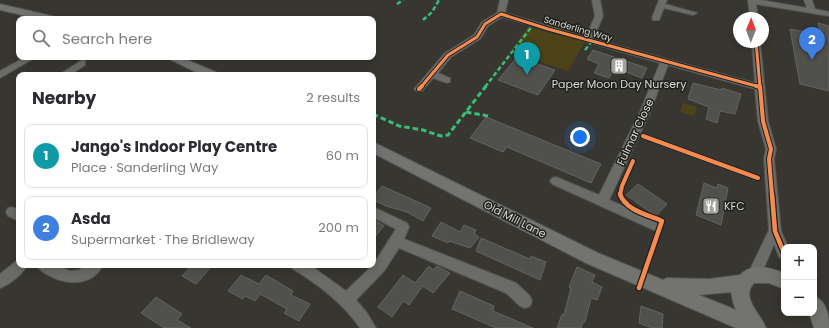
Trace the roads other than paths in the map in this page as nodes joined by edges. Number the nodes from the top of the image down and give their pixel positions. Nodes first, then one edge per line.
1 (504, 0) edge
2 (596, 0) edge
3 (752, 0) edge
4 (808, 0) edge
5 (662, 2) edge
6 (0, 7) edge
7 (753, 12) edge
8 (812, 12) junction
9 (693, 13) dead end
10 (501, 14) junction
11 (829, 14) edge
12 (39, 16) edge
13 (656, 18) dead end
14 (589, 39) junction
15 (757, 48) edge
16 (27, 60) edge
17 (177, 60) edge
18 (665, 62) junction
19 (82, 63) dead end
20 (68, 72) edge
21 (205, 72) edge
22 (4, 73) edge
23 (432, 74) junction
24 (16, 76) edge
25 (447, 80) dead end
26 (760, 87) junction
27 (419, 89) dead end
28 (376, 150) edge
29 (556, 181) dead end
30 (602, 202) junction
31 (376, 213) edge
32 (656, 226) dead end
33 (775, 231) junction
34 (397, 242) junction
35 (781, 245) edge
36 (16, 268) edge
37 (48, 268) edge
38 (93, 268) edge
39 (303, 268) edge
40 (749, 279) junction
41 (781, 280) edge
42 (0, 282) edge
43 (659, 285) junction
44 (346, 299) junction
45 (525, 301) dead end
46 (820, 310) edge
47 (369, 328) edge
48 (757, 328) edge
49 (823, 328) edge

1 - 10 street
2 - 14 street
3 - 7 street
3 - 8 street
4 - 8 street
5 - 9 street
5 - 13 street
6 - 12 main road
8 - 11 street
10 - 14 street, Sanderling Way
10 - 23 street
14 - 18 street, Sanderling Way
15 - 26 street
16 - 22 street
17 - 21 main road
18 - 26 street, Sanderling Way
18 - 30 street, Fulmar Close
19 - 20 street
22 - 24 street
23 - 25 street
23 - 27 street
26 - 33 street
28 - 43 main road, Old Mill Lane
29 - 30 street
30 - 32 street
31 - 34 street
33 - 35 street
33 - 40 street
34 - 44 street
34 - 45 street
36 - 42 street
37 - 38 street
39 - 44 street
40 - 41 main road, Old Mill Lane
40 - 43 main road, Old Mill Lane
40 - 48 main road, Old Mill Lane
43 - 48 main road, Old Mill Lane
44 - 47 street
46 - 49 main road

